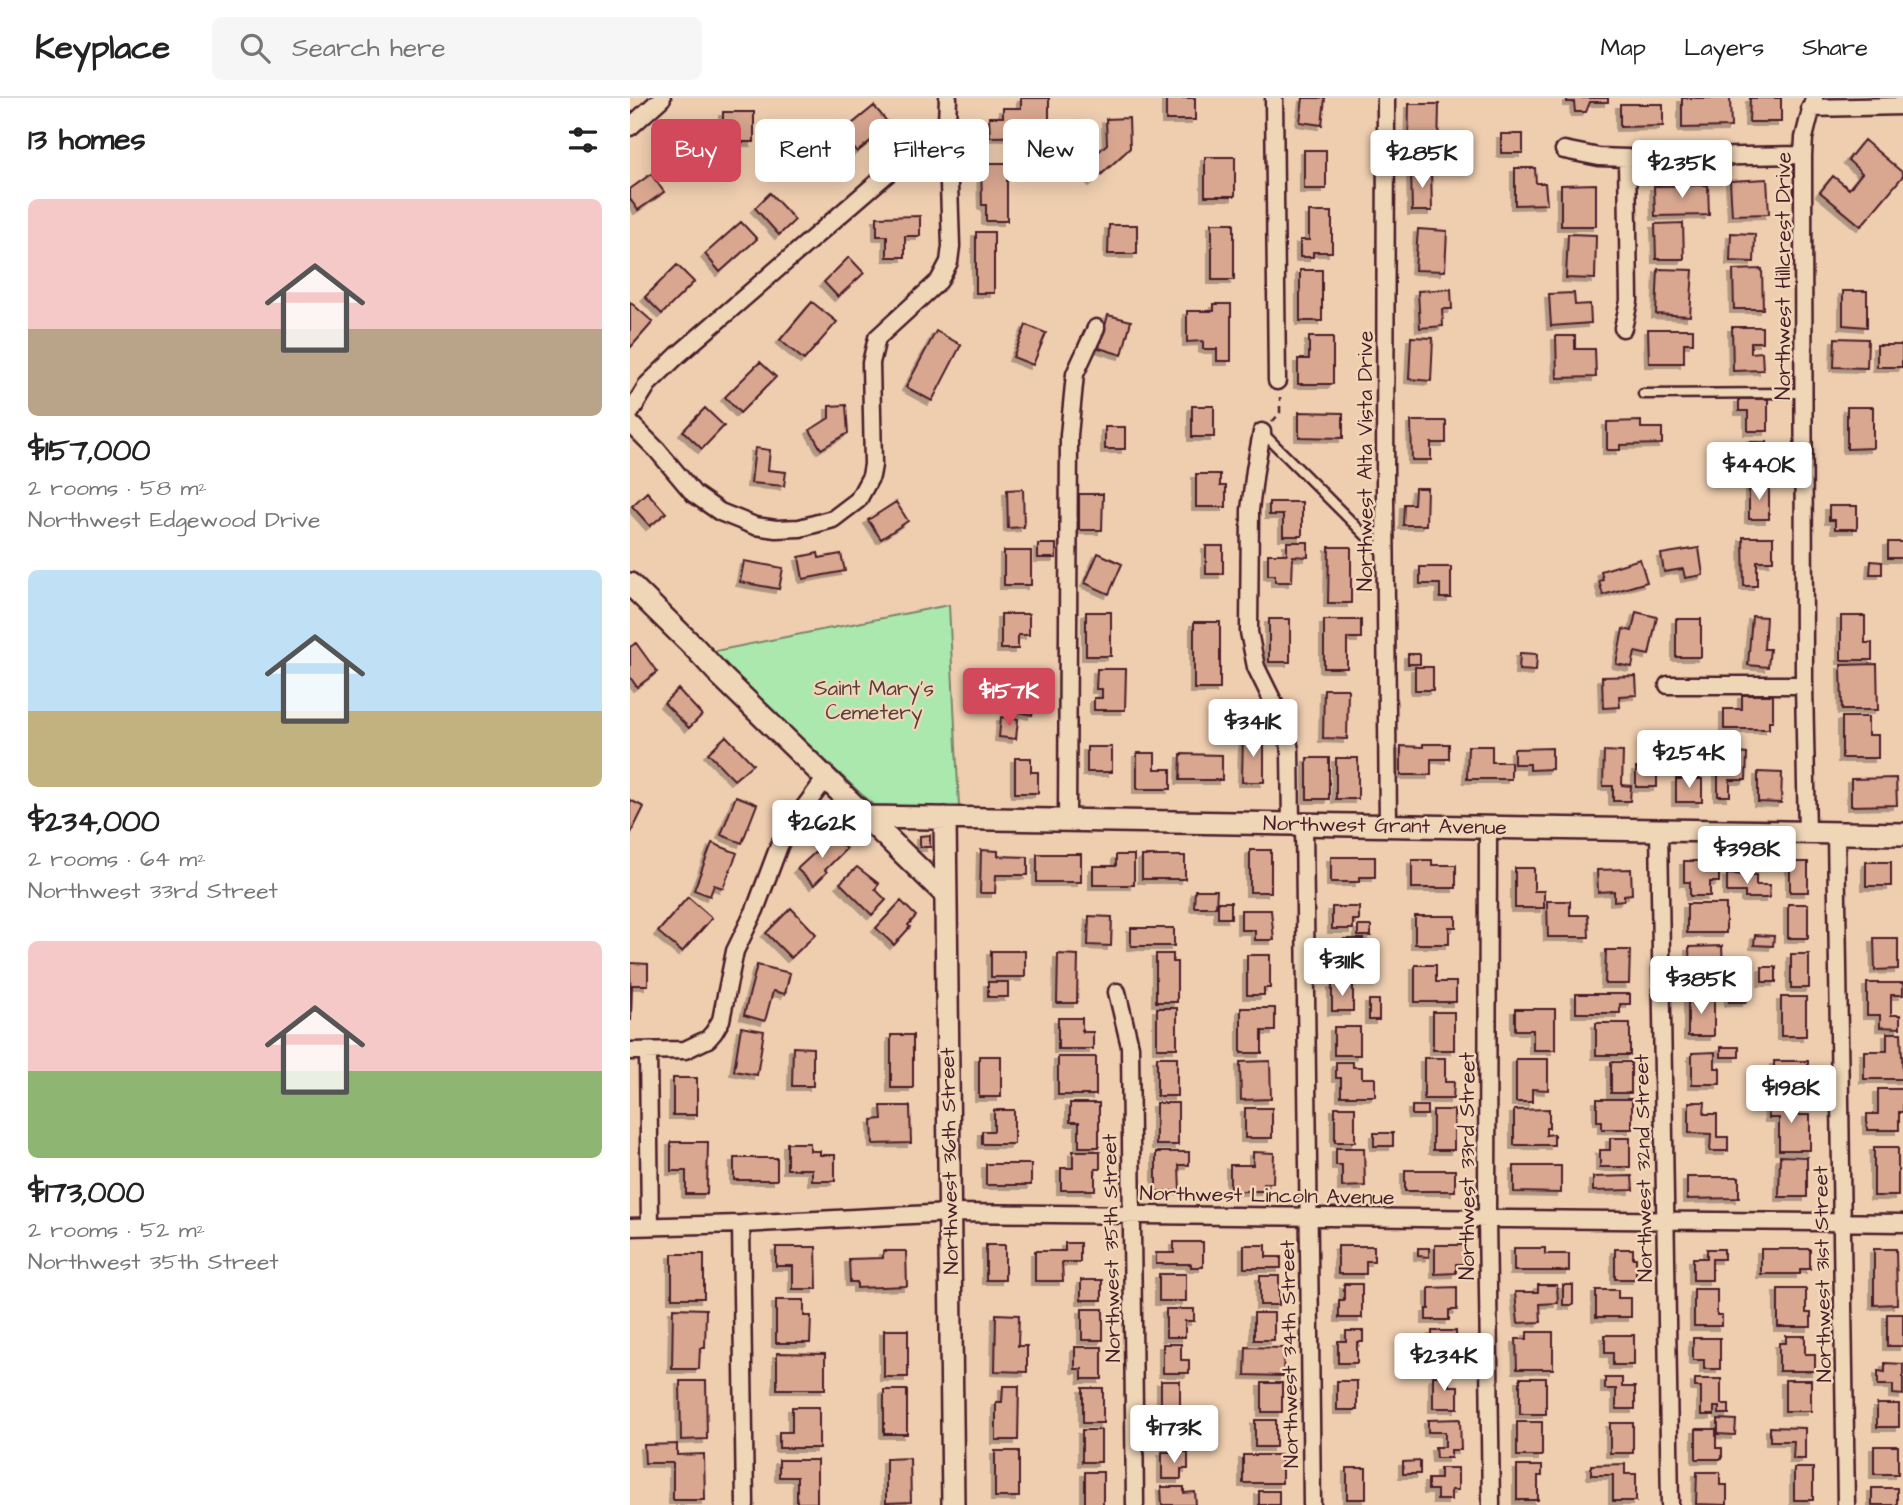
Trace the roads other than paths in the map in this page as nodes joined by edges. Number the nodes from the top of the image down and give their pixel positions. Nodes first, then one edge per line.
1 (662, 98) edge
2 (948, 98) edge
3 (1274, 98) edge
4 (1386, 98) edge
5 (1812, 103) edge
6 (1894, 104) edge
7 (947, 119) edge
8 (630, 127) edge
9 (1564, 149) dead end
10 (1803, 155) junction
11 (1628, 158) junction
12 (878, 182) edge
13 (949, 182) edge
14 (1096, 328) dead end
15 (1623, 328) dead end
16 (1277, 380) road end
17 (1805, 393) junction
18 (1643, 394) dead end
19 (630, 413) edge
20 (630, 423) edge
21 (1262, 432) joint
22 (1385, 555) junction
23 (630, 584) edge
24 (1668, 685) dead end
25 (1804, 685) junction
26 (826, 778) junction
27 (868, 817) junction
28 (945, 818) junction
29 (1067, 820) junction
30 (1298, 824) junction
31 (1388, 824) junction
32 (1488, 827) junction
33 (1659, 830) junction
34 (1807, 833) junction
35 (1836, 833) junction
36 (1903, 834) edge
37 (946, 894) junction
38 (1117, 992) dead end
39 (630, 1051) edge
40 (648, 1051) junction
41 (950, 1213) junction
42 (1132, 1214) junction
43 (1308, 1216) junction
44 (1487, 1218) junction
45 (1665, 1221) junction
46 (1842, 1222) junction
47 (1903, 1223) edge
48 (741, 1224) junction
49 (650, 1226) junction
50 (630, 1227) edge
51 (746, 1505) edge
52 (953, 1505) edge
53 (1135, 1505) edge
54 (1312, 1505) edge
55 (1491, 1505) edge
56 (1670, 1505) edge
57 (1846, 1505) edge

1 - 8 street
2 - 7 street
3 - 16 street
4 - 22 street, Northwest Alta Vista Drive
5 - 6 street
5 - 10 street, Northwest Hillcrest Drive
9 - 11 street
10 - 11 street
10 - 17 street, Northwest Hillcrest Drive
11 - 15 street
12 - 19 street
13 - 20 street
14 - 29 street
17 - 18 lane
17 - 25 street, Northwest Hillcrest Drive
21 - 22 lane
21 - 30 street, Northwest 34th Street
22 - 31 street, Northwest Alta Vista Drive
23 - 26 street
24 - 25 street
25 - 34 street, Northwest Hillcrest Drive
26 - 27 street
26 - 40 street
27 - 28 street, Northwest Grant Avenue
27 - 37 street
28 - 29 street, Northwest Grant Avenue
28 - 37 street, Northwest 36th Street
29 - 30 street, Northwest Grant Avenue
30 - 31 street, Northwest Grant Avenue
30 - 43 street, Northwest 34th Street
31 - 32 street, Northwest Grant Avenue
32 - 33 street, Northwest Grant Avenue
32 - 44 street, Northwest 33rd Street
33 - 34 street, Northwest Grant Avenue
33 - 45 street, Northwest 32nd Street
34 - 35 street, Northwest Grant Avenue
35 - 36 street, Northwest Grant Avenue
35 - 46 street, Northwest 31st Street
37 - 41 street, Northwest 36th Street
38 - 42 street, Northwest 35th Street
39 - 40 street
40 - 49 street
41 - 42 street, Northwest Lincoln Avenue
41 - 48 street, Northwest Lincoln Avenue
41 - 52 street, Northwest 36th Street
42 - 43 street, Northwest Lincoln Avenue
42 - 53 street, Northwest 35th Street
43 - 44 street, Northwest Lincoln Avenue
43 - 54 street, Northwest 34th Street
44 - 45 street, Northwest Lincoln Avenue
44 - 55 street, Northwest 33rd Street
45 - 46 street, Northwest Lincoln Avenue
45 - 56 street, Northwest 32nd Street
46 - 47 street, Northwest Lincoln Avenue
46 - 57 street, Northwest 31st Street
48 - 49 street, Northwest Lincoln Avenue
48 - 51 street
49 - 50 street, Northwest Lincoln Avenue

